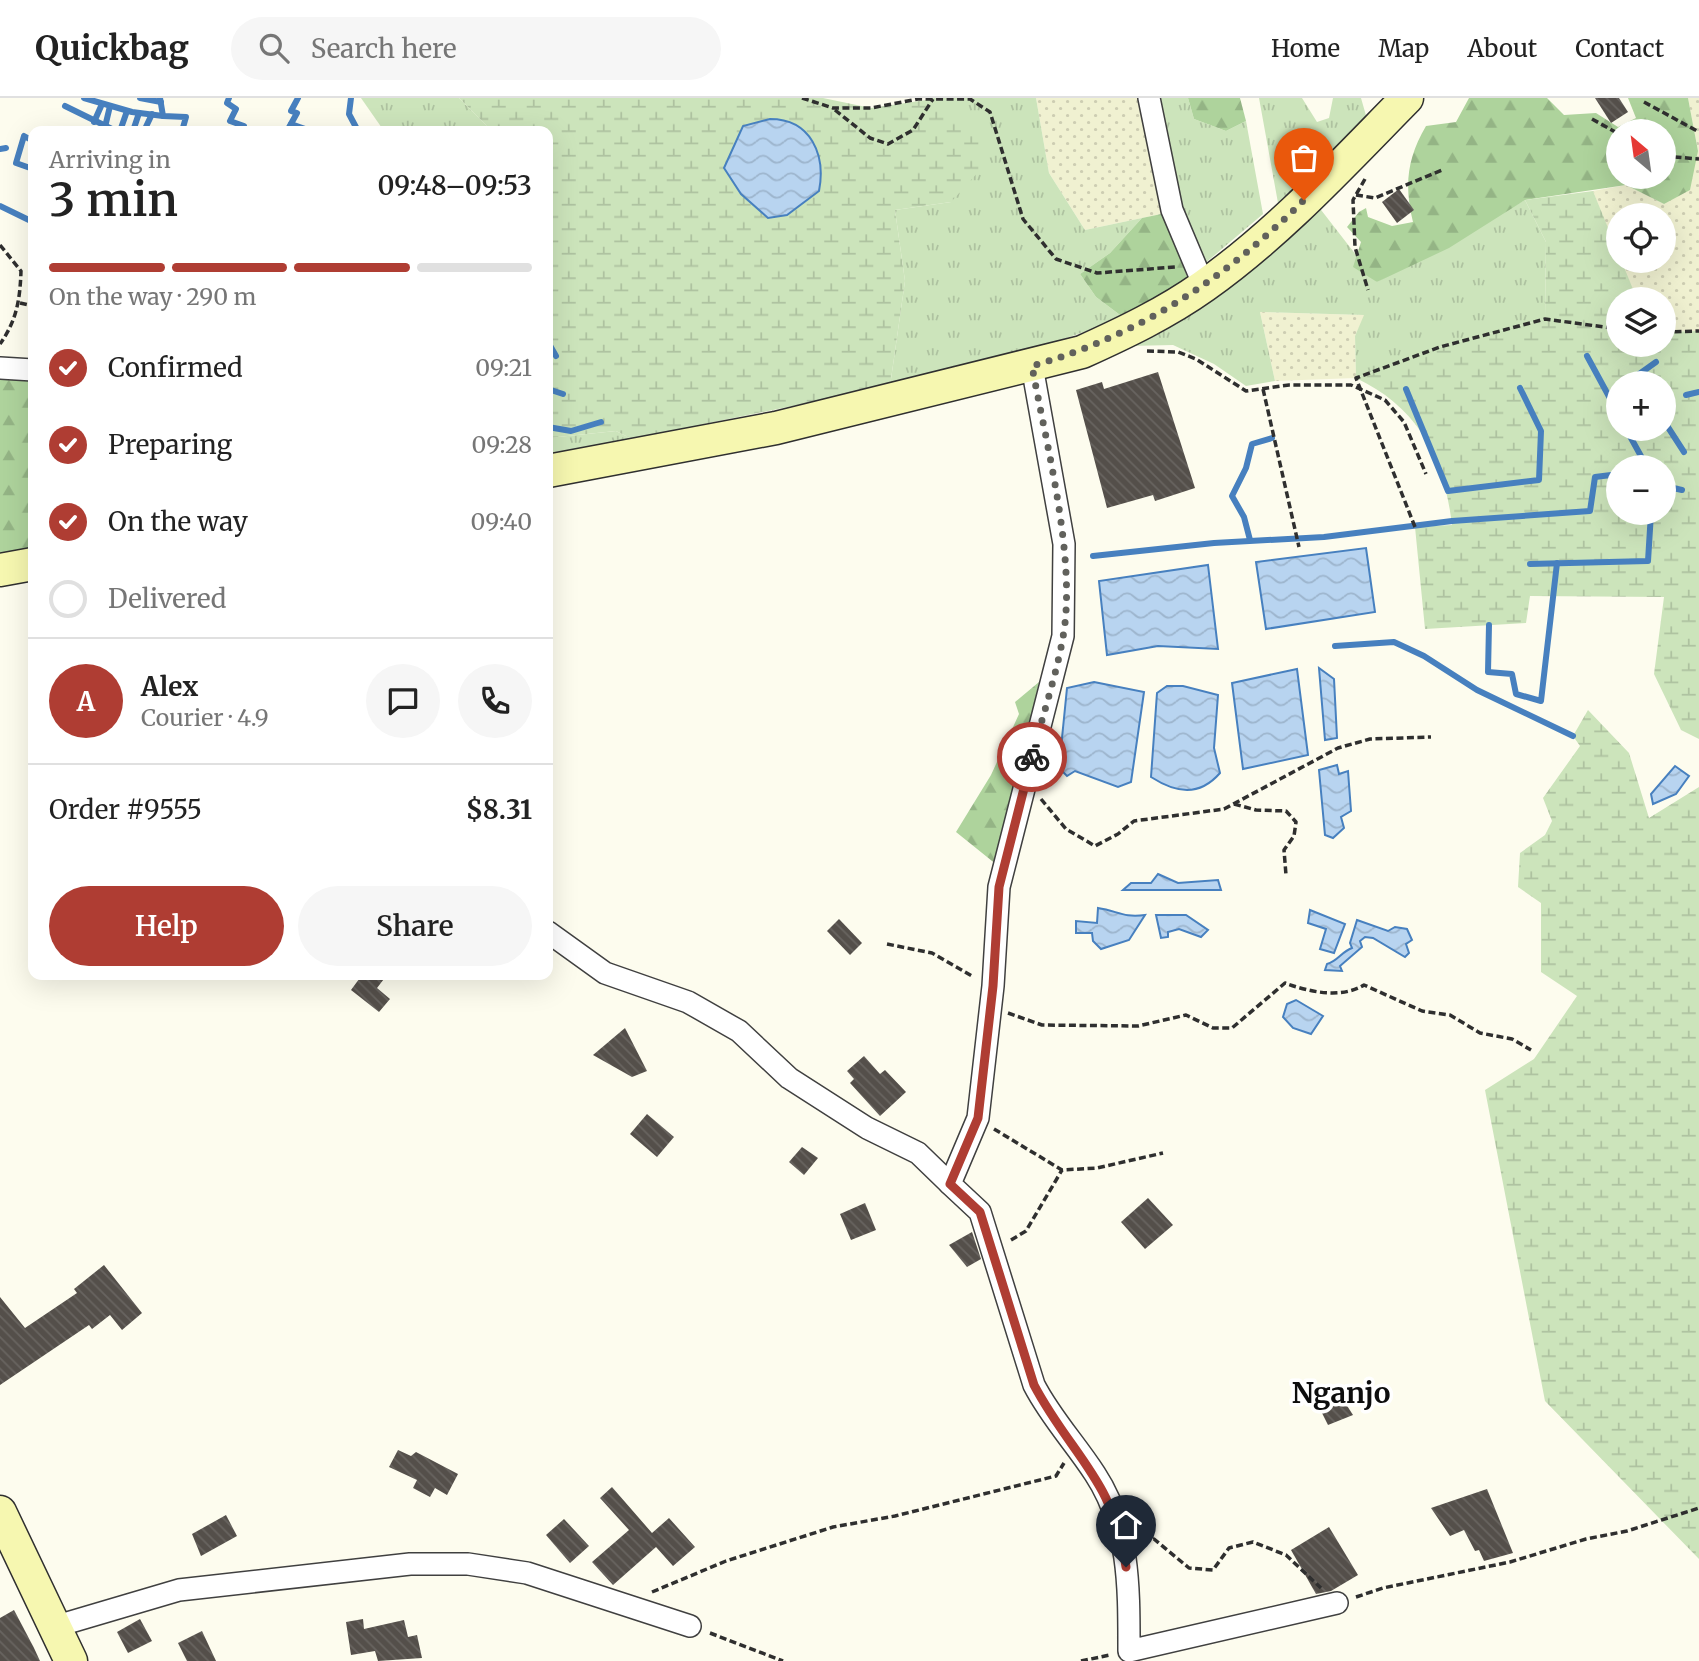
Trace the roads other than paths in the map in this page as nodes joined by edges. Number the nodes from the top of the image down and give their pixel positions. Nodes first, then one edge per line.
1 (1149, 98) edge
2 (1407, 98) edge
3 (1199, 276) junction
4 (1032, 366) junction
5 (0, 368) edge
6 (28, 370) edge
7 (553, 470) edge
8 (28, 565) edge
9 (0, 570) edge
10 (553, 936) edge
11 (950, 1184) junction
12 (0, 1512) edge
13 (1337, 1603) road end
14 (57, 1626) junction
15 (690, 1626) road end
16 (71, 1661) edge

1 - 3 street
2 - 3 street
3 - 4 street
4 - 7 street
4 - 11 street
5 - 6 street
8 - 9 street
10 - 11 street
11 - 13 street
12 - 14 street
14 - 15 street
14 - 16 street

